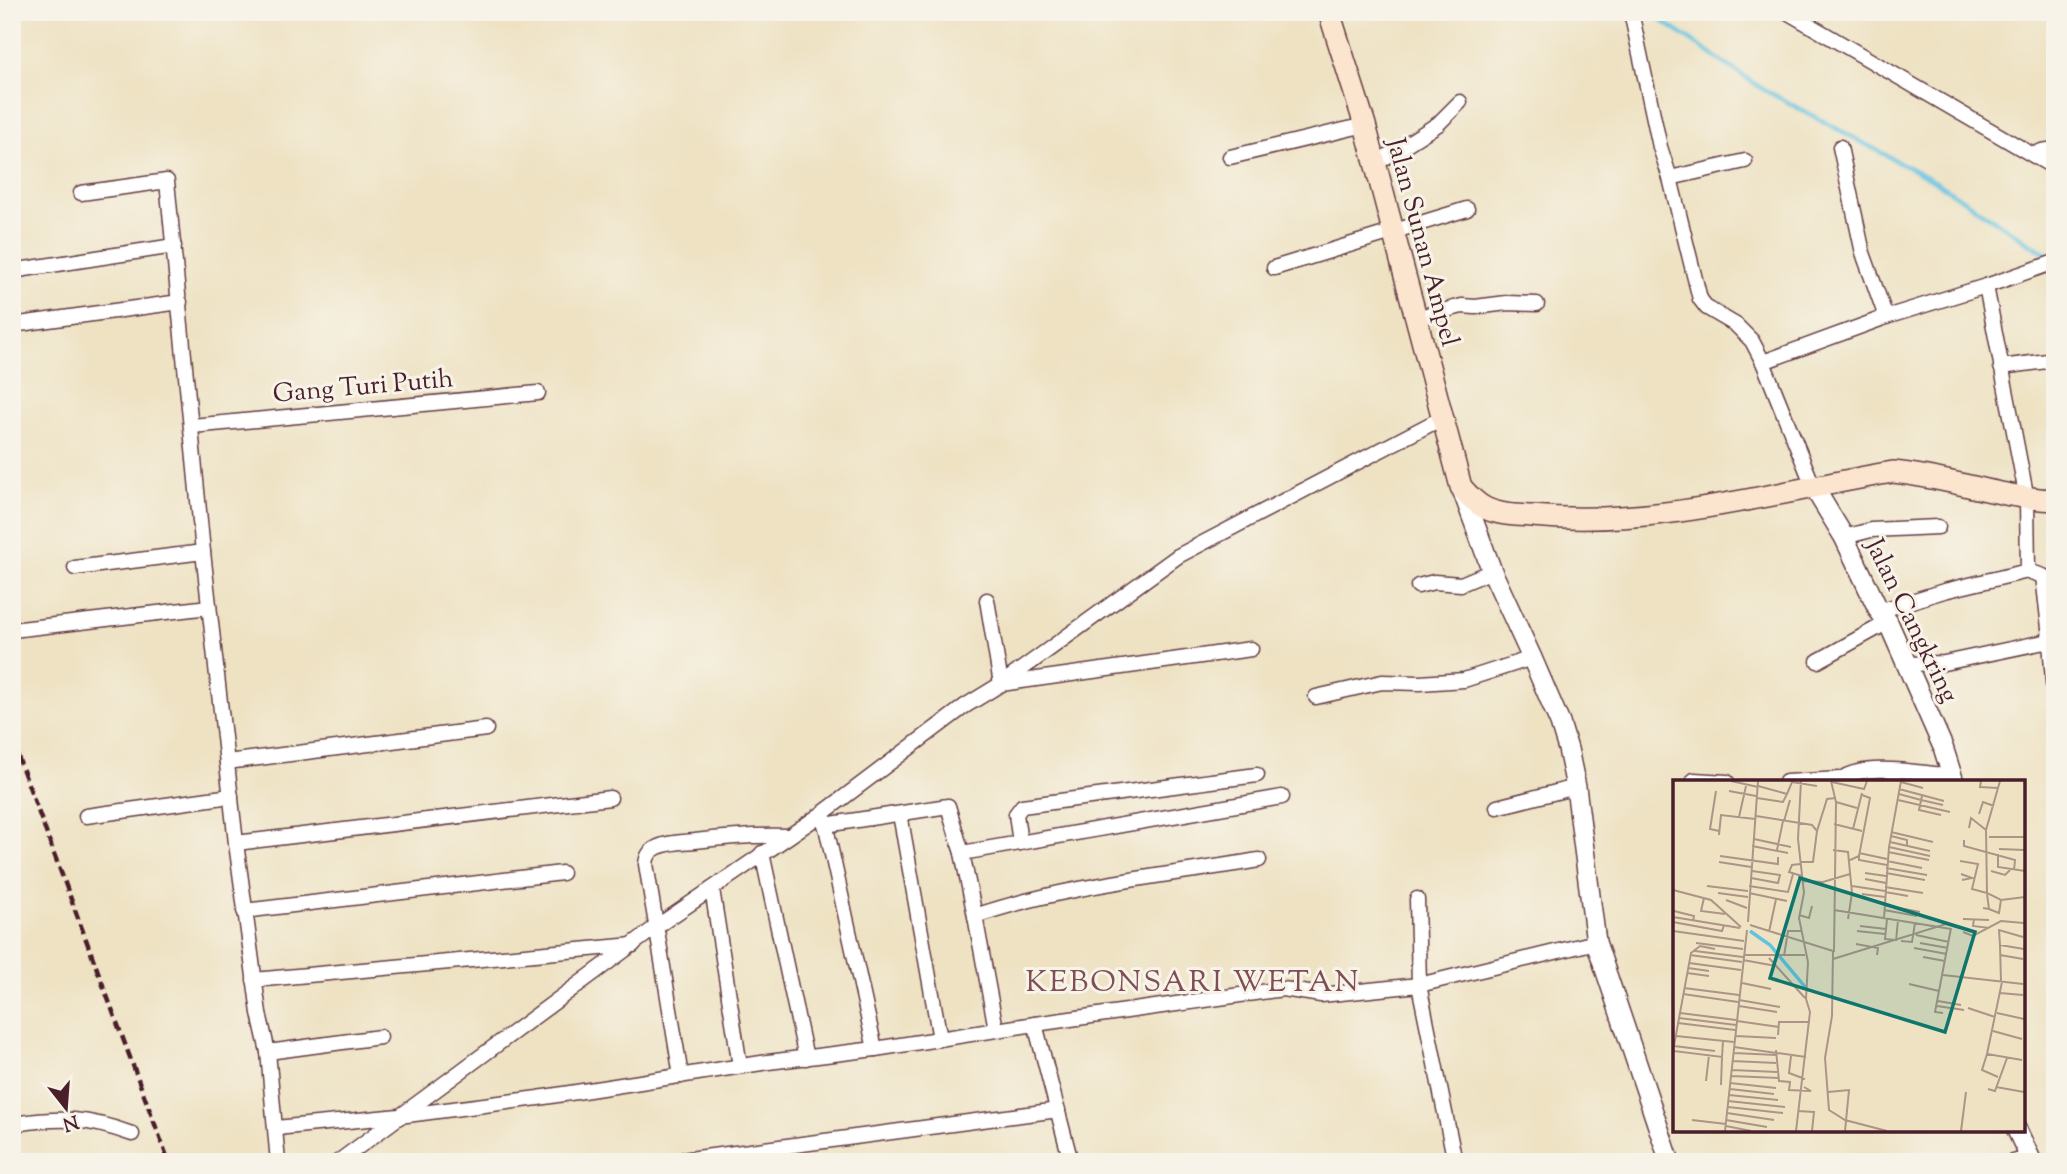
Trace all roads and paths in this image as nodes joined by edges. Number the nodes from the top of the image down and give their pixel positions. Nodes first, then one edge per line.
1 (1329, 12) edge
2 (1631, 12) edge
3 (1787, 12) edge
4 (1460, 102) dead end
5 (1365, 125) junction
6 (1840, 147) dead end
7 (2055, 149) edge
8 (2033, 155) junction
9 (1230, 157) dead end
10 (1745, 161) dead end
11 (1374, 164) junction
12 (2055, 168) edge
13 (1670, 178) junction
14 (81, 193) dead end
15 (1468, 209) dead end
16 (1393, 232) junction
17 (174, 246) junction
18 (2050, 264) edge
19 (1274, 268) dead end
20 (12, 271) edge
21 (1986, 286) junction
22 (180, 302) junction
23 (1537, 304) dead end
24 (1886, 317) junction
25 (1415, 318) junction
26 (12, 325) edge
27 (2055, 360) edge
28 (1763, 362) junction
29 (2001, 367) junction
30 (538, 393) dead end
31 (1442, 418) junction
32 (192, 426) junction
33 (1813, 486) junction
34 (1461, 487) junction
35 (2027, 499) junction
36 (2055, 500) edge
37 (1507, 514) junction
38 (1938, 527) dead end
39 (1844, 537) junction
40 (1481, 543) junction
41 (203, 552) junction
42 (75, 568) dead end
43 (1492, 571) junction
44 (2028, 571) junction
45 (1418, 586) dead end
46 (987, 600) dead end
47 (209, 607) junction
48 (1883, 617) junction
49 (12, 630) edge
50 (2049, 641) junction
51 (1251, 649) dead end
52 (1532, 658) junction
53 (1818, 661) dead end
54 (1907, 664) junction
55 (1001, 684) junction
56 (1316, 697) dead end
57 (2055, 708) edge
58 (486, 729) dead end
59 (227, 762) junction
60 (1257, 775) dead end
61 (1953, 779) edge
62 (1841, 780) edge
63 (1576, 787) junction
64 (231, 796) junction
65 (1282, 797) dead end
66 (610, 798) dead end
67 (1497, 807) dead end
68 (901, 814) junction
69 (86, 816) dead end
70 (824, 819) junction
71 (789, 835) junction
72 (236, 843) junction
73 (1020, 843) junction
74 (762, 853) junction
75 (962, 853) junction
76 (1259, 860) dead end
77 (562, 873) dead end
78 (712, 889) junction
79 (1417, 899) dead end
80 (244, 911) junction
81 (975, 916) junction
82 (656, 927) junction
83 (1596, 943) junction
84 (635, 945) junction
85 (254, 980) junction
86 (1419, 985) junction
87 (1034, 1024) junction
88 (996, 1029) junction
89 (380, 1037) dead end
90 (940, 1040) junction
91 (875, 1049) junction
92 (268, 1052) junction
93 (806, 1058) junction
94 (740, 1066) junction
95 (681, 1076) junction
96 (1058, 1110) junction
97 (399, 1116) junction
98 (12, 1124) edge
99 (276, 1128) junction
100 (2018, 1132) edge
101 (132, 1134) dead end
102 (682, 1160) edge
103 (2025, 1160) edge
104 (278, 1162) edge
105 (338, 1162) edge
106 (1071, 1162) edge
107 (1455, 1162) edge
108 (1670, 1162) edge

1 - 5 main road, Jalan Sunan Ampel
2 - 13 street
3 - 8 street
4 - 11 street
5 - 9 street
5 - 11 main road, Jalan Sunan Ampel
6 - 24 street
7 - 8 street
8 - 12 street
10 - 13 street
11 - 16 main road, Jalan Sunan Ampel
13 - 28 street
14 - 17 street
15 - 16 street
16 - 19 street
16 - 25 main road, Jalan Sunan Ampel
17 - 20 street
17 - 22 street
18 - 21 street
21 - 24 street
21 - 29 street
22 - 26 street
22 - 32 street
23 - 25 street
24 - 28 street
25 - 31 main road, Jalan Sunan Ampel
27 - 29 street
28 - 33 street
29 - 35 street
30 - 32 street, Gang Turi Putih
31 - 34 main road, Jalan Sunan Ampel
31 - 55 street
32 - 41 street
33 - 35 main road
33 - 37 main road
33 - 39 street, Jalan Cangkring
34 - 37 main road
34 - 40 street
35 - 36 main road
35 - 44 street
37 - 40 street
38 - 39 street
39 - 48 street, Jalan Cangkring
40 - 43 street
41 - 42 street
41 - 47 street
43 - 45 street
43 - 52 street
44 - 48 street
44 - 50 street
46 - 55 street
47 - 49 street
47 - 59 street
48 - 53 street
48 - 54 street, Jalan Cangkring
50 - 54 street
50 - 57 street
51 - 55 street
52 - 56 street
52 - 63 street
54 - 61 street, Jalan Cangkring
55 - 70 street
58 - 59 street
59 - 64 street
60 - 73 street
61 - 62 street
63 - 67 street
63 - 83 street
64 - 69 street
64 - 72 street
65 - 73 street
66 - 72 street
68 - 70 street
68 - 75 street
68 - 90 street
70 - 71 street
70 - 91 street
71 - 74 street
71 - 82 street
72 - 80 street
73 - 75 street
74 - 78 street
74 - 93 street
75 - 81 street
76 - 81 street
77 - 80 street
78 - 82 street
78 - 94 street
79 - 86 street
80 - 85 street
81 - 88 street
82 - 84 street
82 - 95 street
83 - 86 street
83 - 108 street
84 - 85 street
84 - 97 street
85 - 92 street
86 - 87 street
86 - 107 street
87 - 88 street
87 - 96 street
88 - 90 street
89 - 92 street
90 - 91 street
91 - 93 street
92 - 99 street
93 - 94 street
94 - 95 street
95 - 97 street
96 - 102 street
96 - 106 street
97 - 99 street
97 - 105 street
98 - 101 street
99 - 104 street
100 - 103 street

